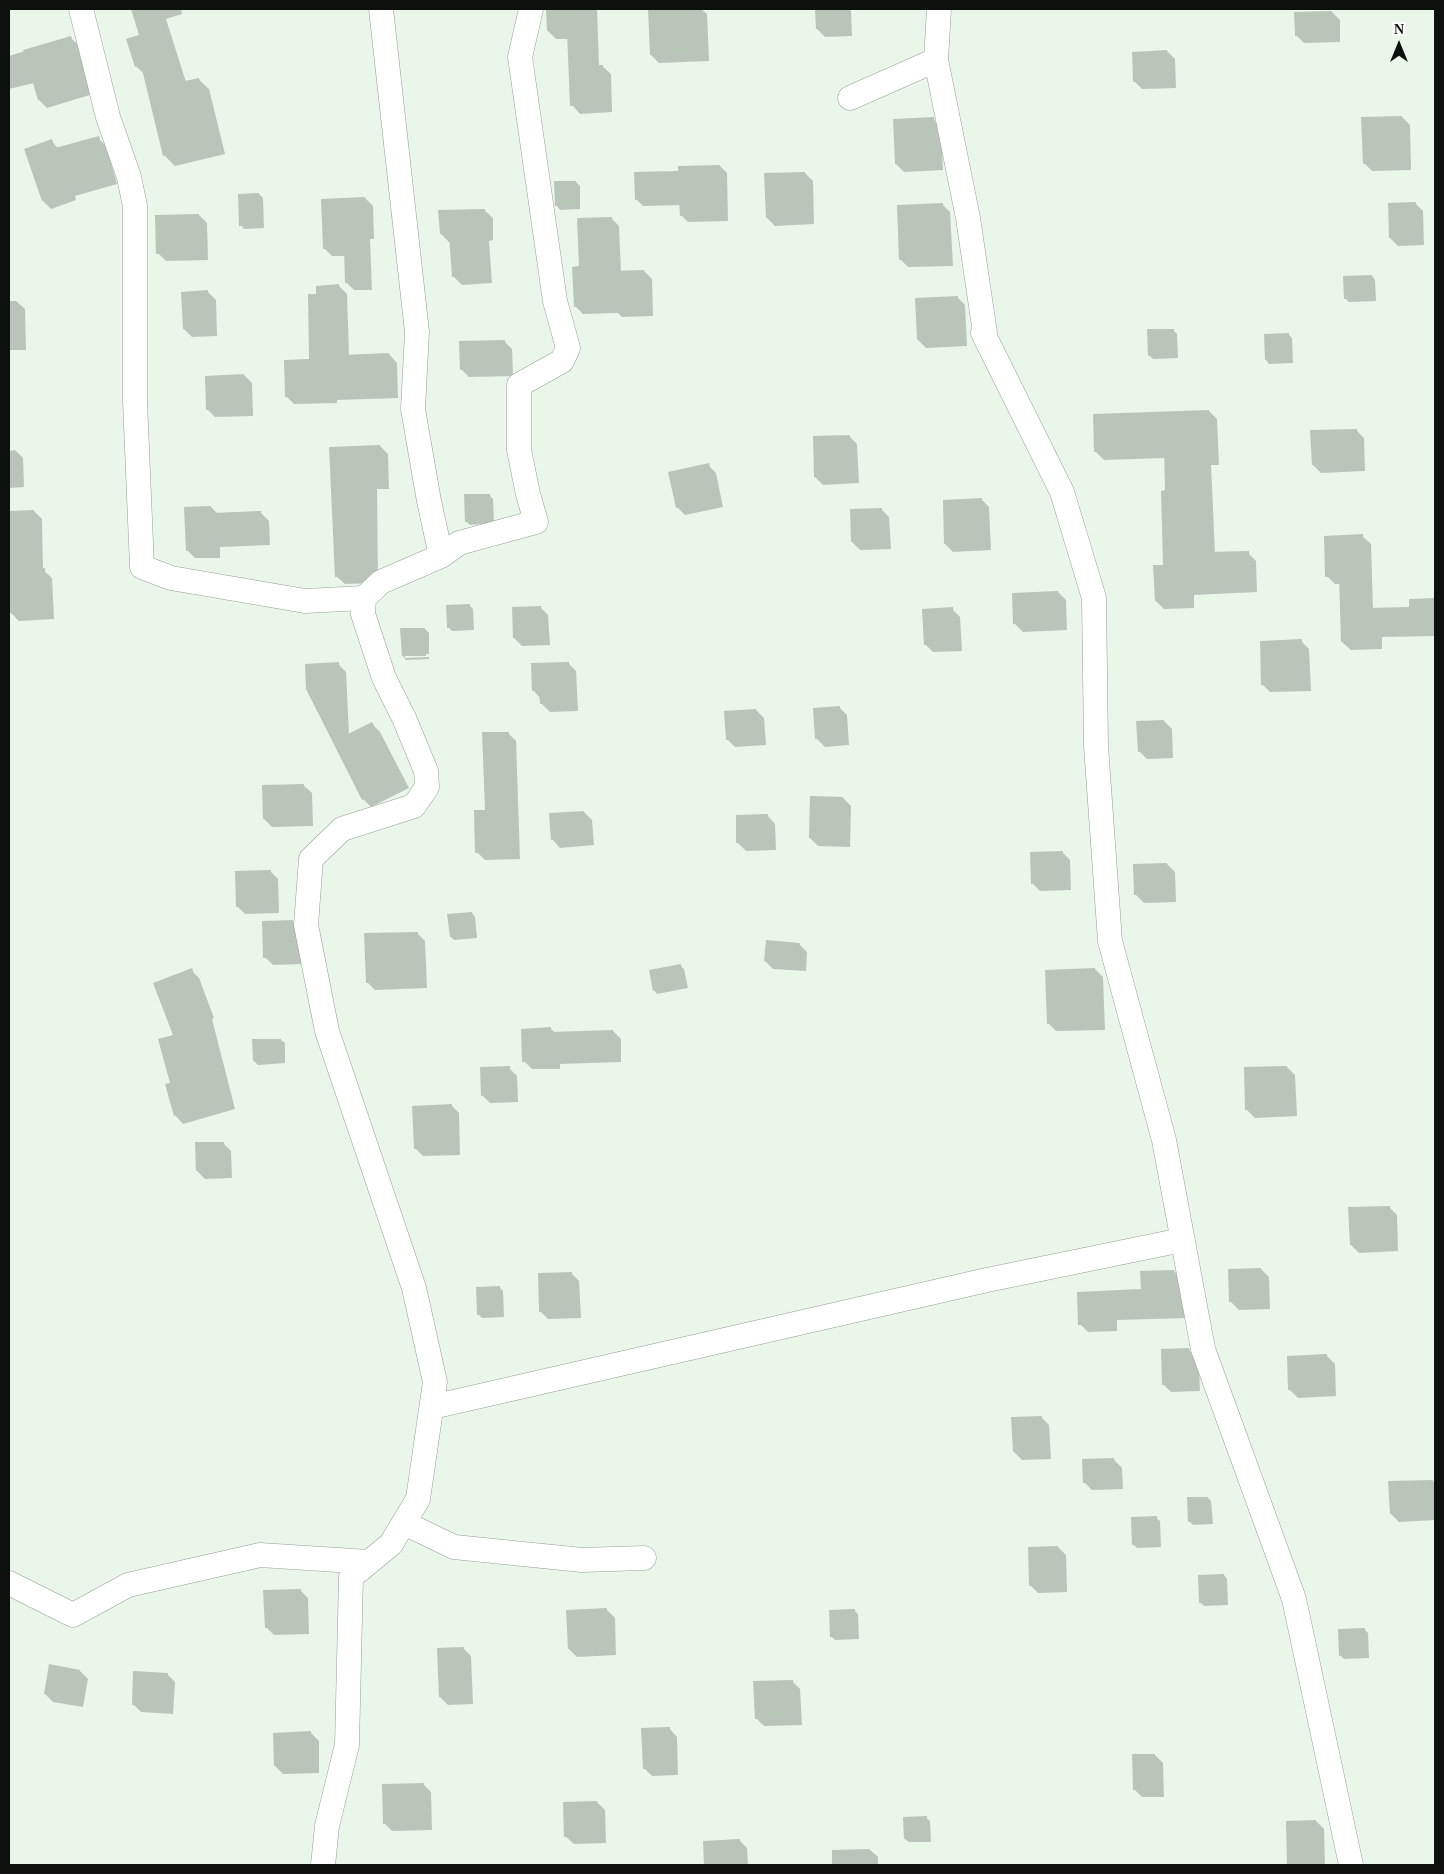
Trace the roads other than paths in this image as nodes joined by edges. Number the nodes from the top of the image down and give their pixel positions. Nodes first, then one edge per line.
1 (81, 9) edge
2 (381, 9) edge
3 (531, 9) edge
4 (939, 9) edge
5 (936, 60) junction
6 (850, 98) dead end
7 (441, 556) junction
8 (364, 598) junction
9 (1182, 1240) junction
10 (432, 1407) junction
11 (404, 1523) junction
12 (644, 1558) dead end
13 (369, 1562) junction
14 (9, 1583) edge
15 (323, 1865) edge
16 (1351, 1865) edge

1 - 8 street
2 - 7 street
3 - 7 street
4 - 5 street
5 - 6 street
5 - 9 street
7 - 8 street
8 - 10 street
9 - 10 street
9 - 16 street
10 - 11 street
11 - 12 street
11 - 13 street
13 - 14 street
13 - 15 street

